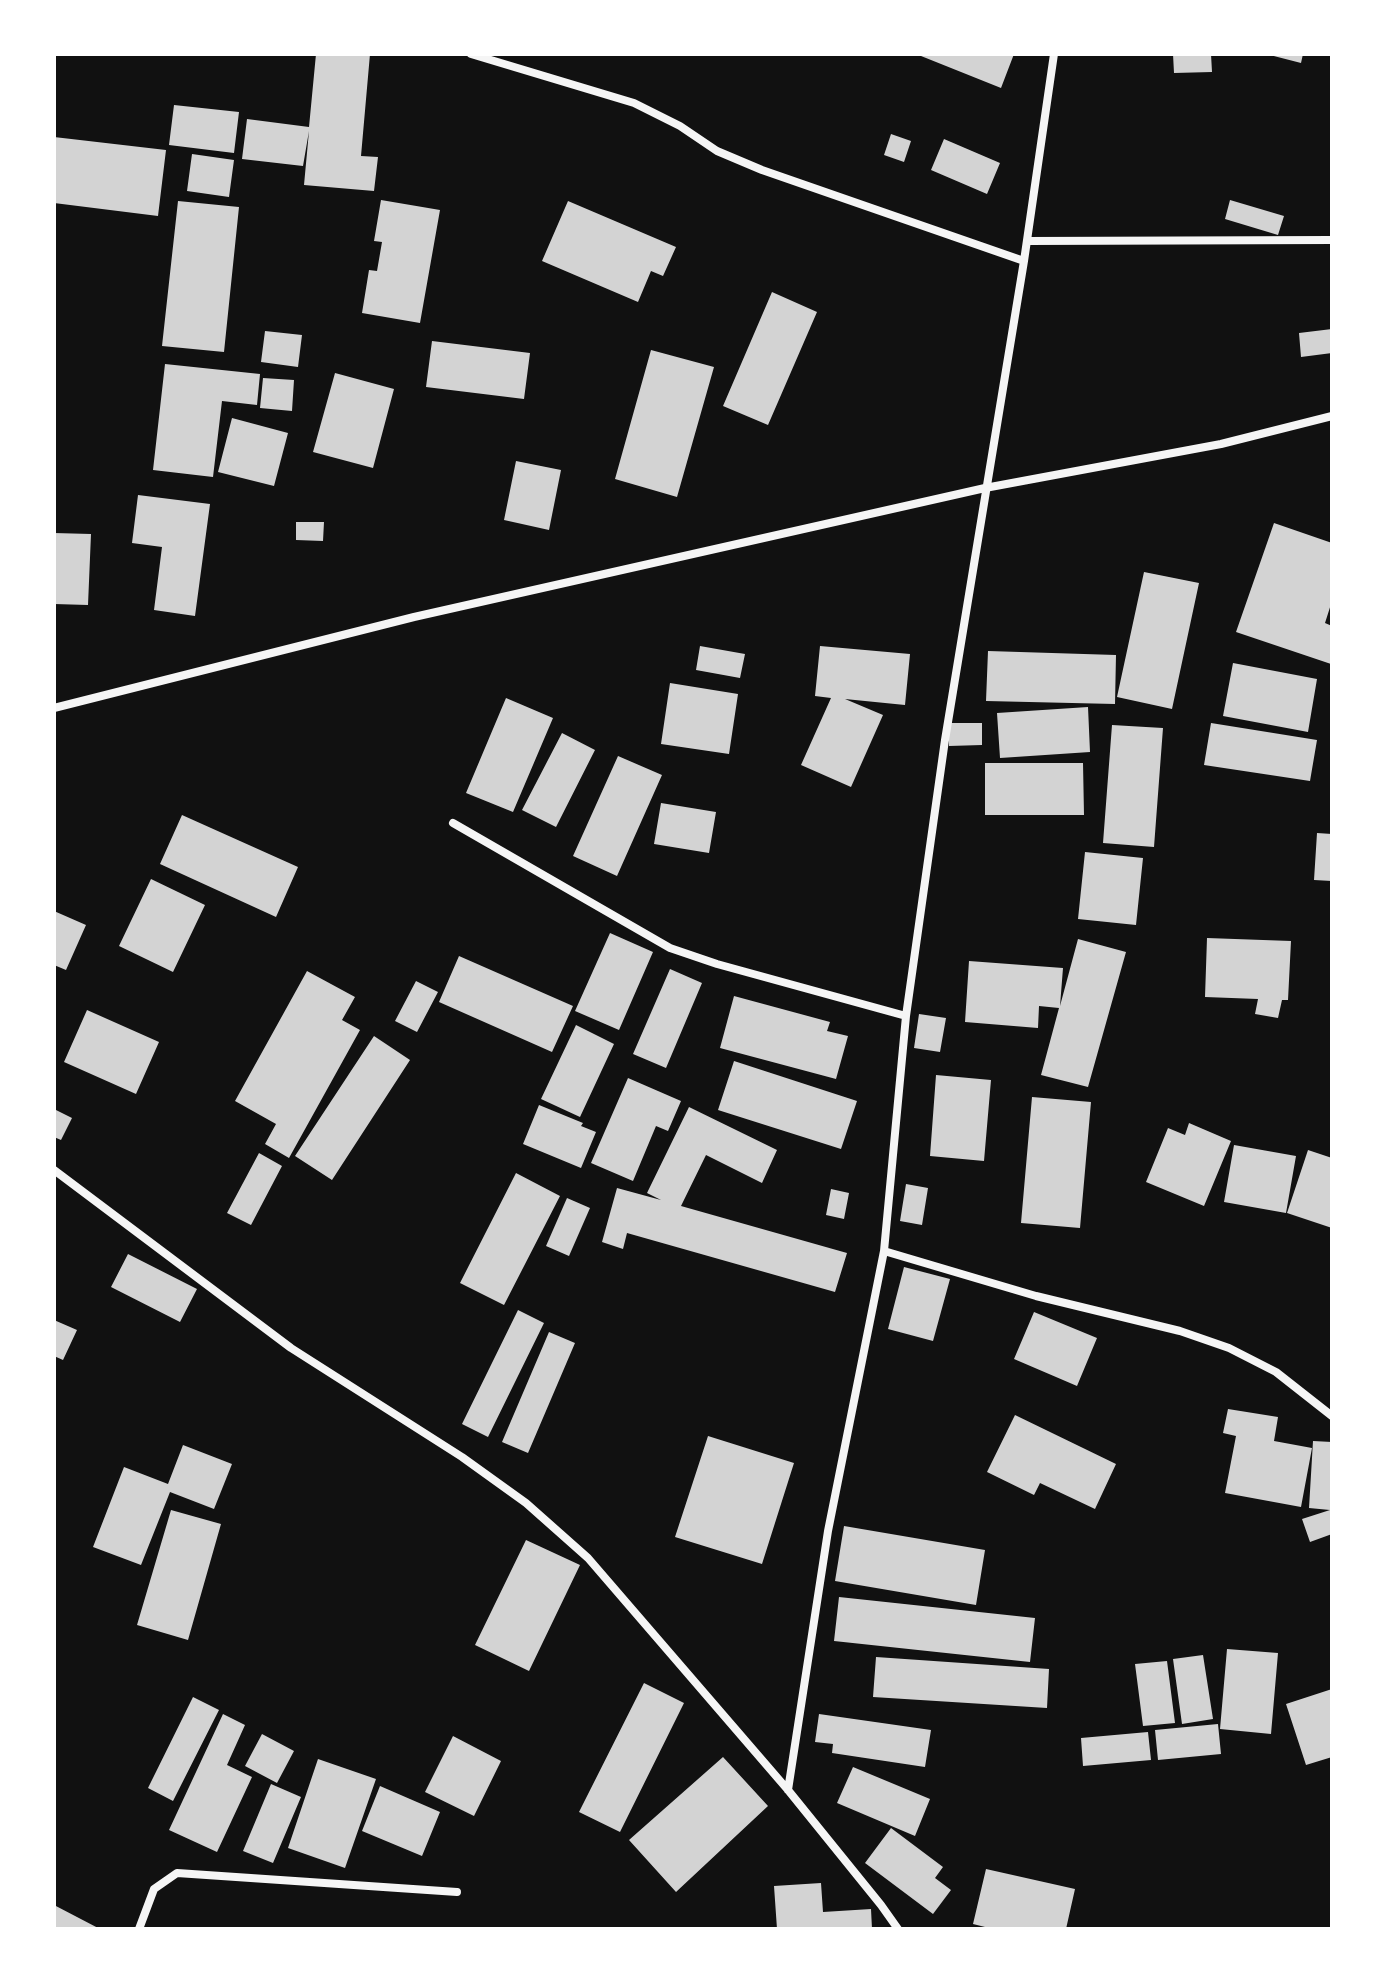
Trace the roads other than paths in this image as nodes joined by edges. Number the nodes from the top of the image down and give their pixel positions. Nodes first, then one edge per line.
1 (471, 54) edge
2 (1054, 54) edge
3 (1332, 240) edge
4 (1027, 241) junction
5 (1024, 261) junction
6 (1332, 416) edge
7 (985, 488) junction
8 (54, 708) edge
9 (453, 823) dead end
10 (906, 1016) junction
11 (54, 1170) edge
12 (884, 1251) junction
13 (1332, 1416) edge
14 (788, 1790) junction
15 (457, 1892) dead end
16 (139, 1929) edge
17 (898, 1929) edge

1 - 5 street
2 - 4 street
3 - 4 street
4 - 5 street
5 - 7 street
6 - 7 street
7 - 8 street
7 - 10 street
9 - 10 street
10 - 12 street
11 - 14 street
12 - 13 street
12 - 14 street
14 - 17 street
15 - 16 street

